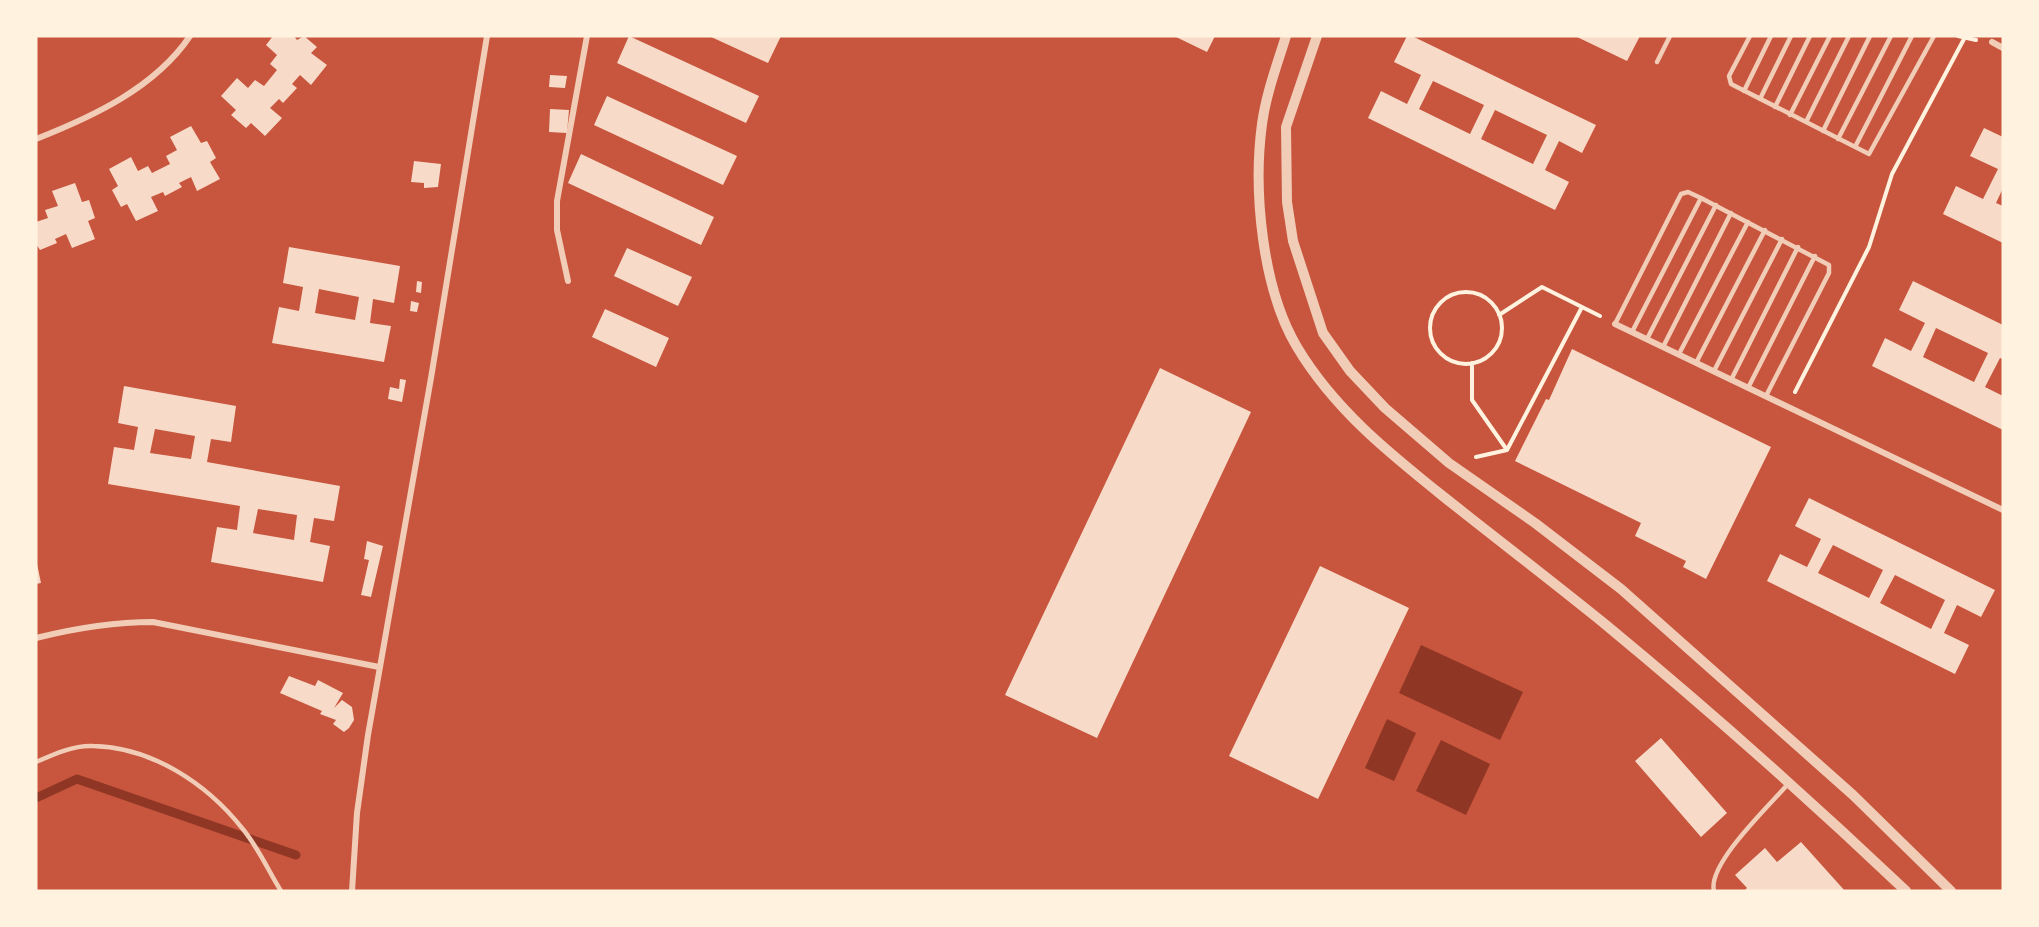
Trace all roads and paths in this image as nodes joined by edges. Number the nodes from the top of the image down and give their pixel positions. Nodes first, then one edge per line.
1 (190, 36) edge
2 (487, 36) edge
3 (587, 36) edge
4 (1287, 36) edge
5 (1317, 36) edge
6 (1670, 36) edge
7 (1750, 36) edge
8 (1771, 36) edge
9 (1791, 36) edge
10 (1810, 36) edge
11 (1830, 36) edge
12 (1849, 36) edge
13 (1870, 36) edge
14 (1891, 36) edge
15 (1912, 36) edge
16 (1934, 36) edge
17 (1964, 39) dead end
18 (1992, 42) dead end
19 (2003, 48) edge
20 (1657, 62) dead end
21 (1744, 91) junction
22 (1760, 99) junction
23 (1775, 107) junction
24 (1790, 115) junction
25 (1806, 122) junction
26 (1823, 131) junction
27 (36, 139) edge
28 (1838, 139) junction
29 (1855, 147) junction
30 (1701, 198) junction
31 (1716, 205) junction
32 (1731, 213) junction
33 (1748, 222) junction
34 (1765, 230) junction
35 (1782, 239) junction
36 (1798, 247) junction
37 (1815, 255) junction
38 (568, 281) dead end
39 (1582, 307) junction
40 (1499, 315) junction
41 (1615, 324) junction
42 (1632, 332) junction
43 (1647, 339) junction
44 (1663, 347) junction
45 (1679, 354) junction
46 (1472, 363) junction
47 (1696, 363) junction
48 (1714, 371) junction
49 (1731, 380) junction
50 (1748, 388) junction
51 (1766, 396) junction
52 (1787, 406) junction
53 (2003, 510) edge
54 (36, 638) edge
55 (379, 667) junction
56 (36, 762) edge
57 (1790, 782) junction
58 (281, 891) edge
59 (352, 891) edge
60 (1714, 891) edge
61 (1906, 891) edge
62 (1952, 891) edge

1 - 27 street
2 - 55 street
3 - 38 street
4 - 57 street
5 - 62 street
6 - 20 lane
7 - 21 lane
8 - 21 lane
9 - 22 lane
10 - 23 lane
11 - 24 lane
12 - 25 lane
13 - 26 lane
14 - 28 lane
15 - 29 lane
16 - 29 lane
17 - 52 path
18 - 19 street
21 - 22 lane
22 - 23 lane
23 - 24 lane
24 - 25 lane
25 - 26 lane
26 - 28 lane
28 - 29 lane
30 - 31 lane
30 - 41 lane
30 - 42 lane
31 - 32 lane
31 - 43 lane
32 - 33 lane
32 - 44 lane
33 - 34 lane
33 - 45 lane
34 - 35 lane
34 - 47 lane
35 - 36 lane
35 - 48 lane
36 - 37 lane
36 - 49 lane
37 - 50 lane
37 - 51 lane
39 - 40 path
39 - 41 path
39 - 46 path
40 - 46 path
40 - 46 path
41 - 42 street
42 - 43 street
43 - 44 street
44 - 45 street
45 - 47 street
47 - 48 street
48 - 49 street
49 - 50 street
50 - 51 street
51 - 52 street
52 - 53 street
54 - 55 street
55 - 59 street
56 - 58 lane
57 - 60 lane
57 - 61 street

